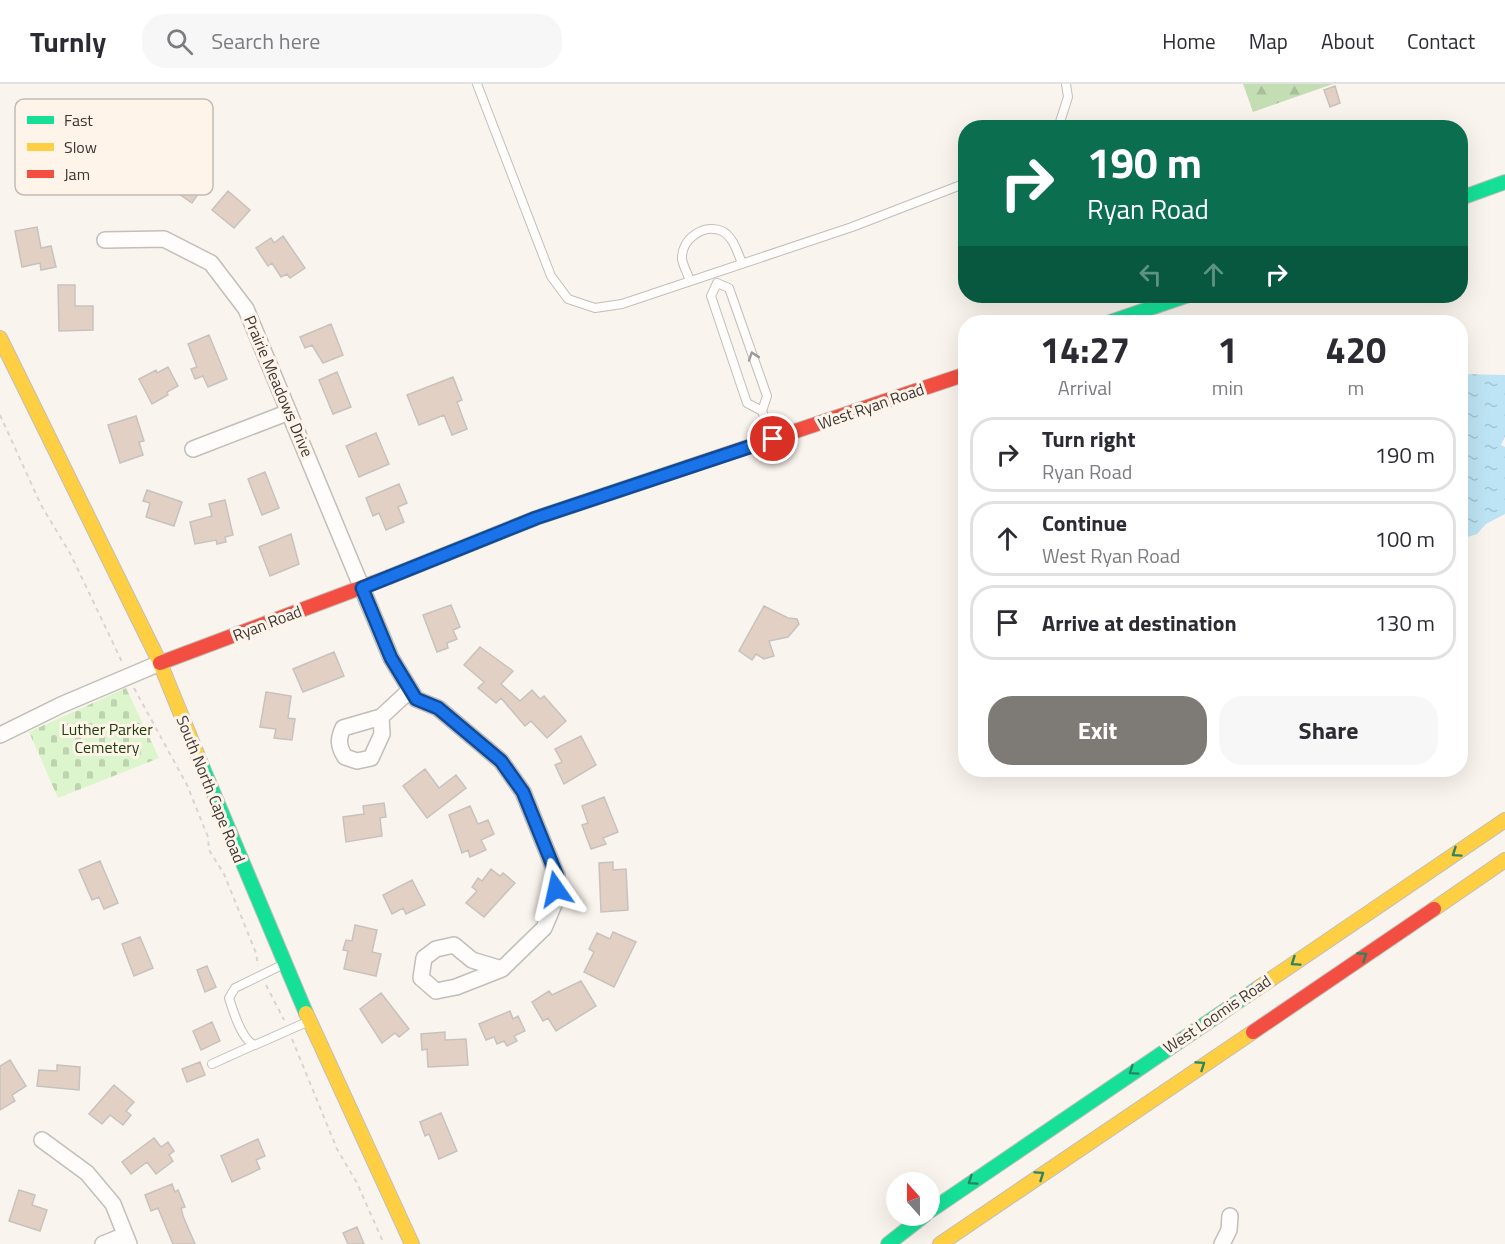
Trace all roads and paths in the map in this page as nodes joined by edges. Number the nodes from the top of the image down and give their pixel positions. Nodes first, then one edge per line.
1 (477, 84) edge
2 (1066, 84) edge
3 (1061, 120) edge
4 (1505, 182) edge
5 (958, 186) edge
6 (1468, 195) edge
7 (105, 240) dead end
8 (742, 263) junction
9 (713, 273) junction
10 (690, 281) junction
11 (717, 283) junction
12 (1166, 303) edge
13 (1130, 315) edge
14 (0, 339) edge
15 (958, 377) edge
16 (762, 411) junction
17 (289, 412) junction
18 (0, 415) edge
19 (773, 439) junction
20 (193, 449) dead end
21 (536, 518) joint
22 (362, 588) junction
23 (160, 663) junction
24 (124, 667) dead end
25 (410, 690) junction
26 (381, 717) dead end
27 (0, 735) edge
28 (1505, 820) edge
29 (1505, 860) edge
30 (284, 964) junction
31 (502, 969) junction
32 (309, 1021) junction
33 (254, 1045) junction
34 (212, 1064) dead end
35 (42, 1140) dead end
36 (940, 1204) edge
37 (1230, 1216) dead end
38 (911, 1226) edge
39 (127, 1240) edge
40 (103, 1244) edge
41 (412, 1244) edge
42 (888, 1244) edge
43 (940, 1244) edge
44 (1222, 1244) edge

1 - 10 lane
2 - 3 lane
4 - 6 main road
5 - 8 lane
7 - 17 street, Prairie Meadows Drive
8 - 9 lane
8 - 10 lane
9 - 10 lane
9 - 11 lane
16 -> 11 lane
11 - 16 lane
12 - 13 main road
14 - 23 main road, South North Cape Road
15 - 19 main road, West Ryan Road
16 - 19 lane
17 - 20 street
17 - 22 street, Prairie Meadows Drive
18 - 24 path
19 - 21 main road, West Ryan Road
21 - 22 main road, Ryan Road
22 - 23 main road, Ryan Road
22 - 25 street, Prairie Meadows Drive
23 - 27 street, Ryan Road
23 - 30 main road, South North Cape Road
25 - 26 street
25 - 31 street
28 -> 36 main road, West Loomis Road
43 -> 29 main road, West Loomis Road
30 - 32 main road, South North Cape Road
30 - 33 lane
31 - 31 street
32 - 33 lane
32 - 41 main road, South North Cape Road
33 - 34 lane
35 - 39 street
37 - 44 street
38 - 42 main road
39 - 40 street

